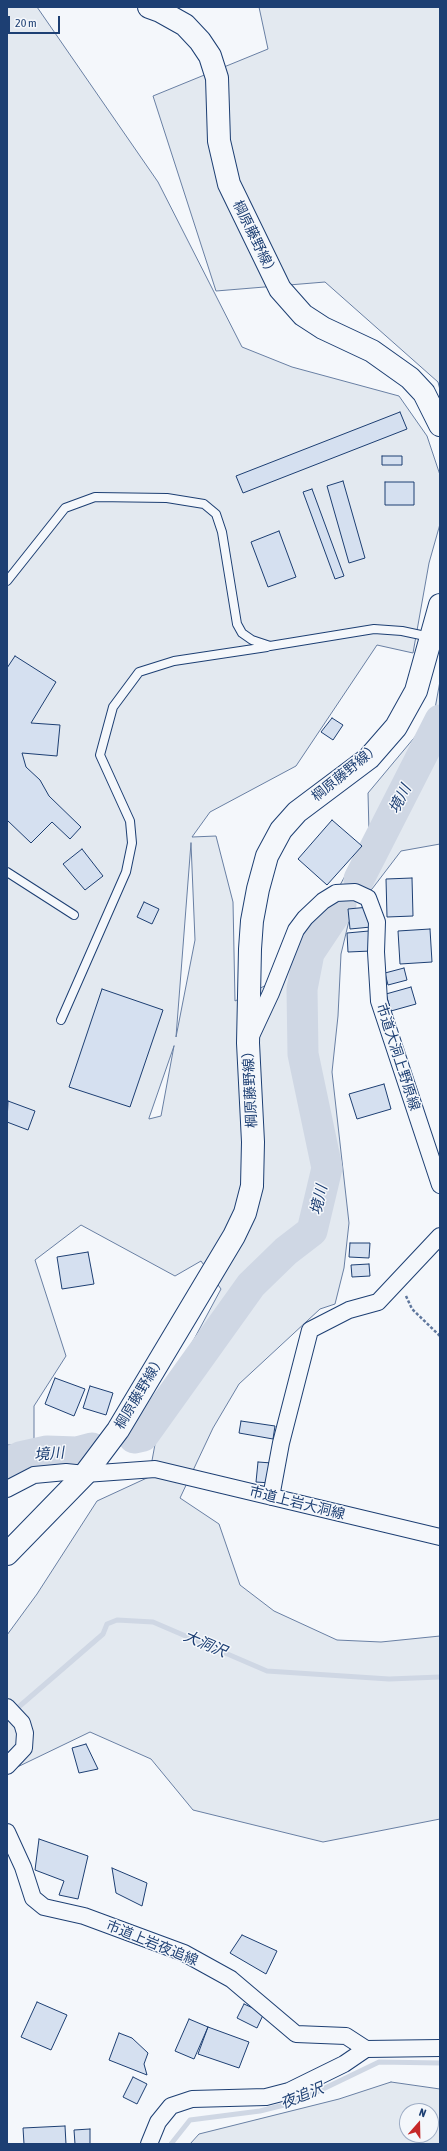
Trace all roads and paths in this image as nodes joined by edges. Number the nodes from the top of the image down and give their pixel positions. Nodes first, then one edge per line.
1 (149, 7) edge
2 (440, 426) edge
3 (7, 582) edge
4 (440, 605) edge
5 (432, 638) junction
6 (270, 646) junction
7 (7, 872) edge
8 (74, 915) dead end
9 (61, 1020) dead end
10 (248, 1043) junction
11 (440, 1185) edge
12 (440, 1236) edge
13 (411, 1268) junction
14 (440, 1336) edge
15 (85, 1474) junction
16 (7, 1489) edge
17 (271, 1497) junction
18 (440, 1537) edge
19 (7, 1554) edge
20 (7, 1707) edge
21 (7, 1766) edge
22 (7, 1832) edge
23 (440, 2048) edge
24 (366, 2050) junction
25 (150, 2144) edge

1 - 2 main road, 棡原藤野線）
3 - 6 lane
4 - 5 main road, 棡原藤野線）
5 - 6 lane
5 - 10 main road, 棡原藤野線）
6 - 9 lane
7 - 8 lane
10 - 11 street, 市道大洞上野原線
10 - 15 main road, 棡原藤野線）
12 - 13 street
13 - 14 path
13 - 17 street
15 - 16 street, 市道上岩大洞線
15 - 17 street, 市道上岩大洞線
15 - 19 main road, 棡原藤野線）
17 - 18 street, 市道上岩大洞線
20 - 21 street
22 - 24 street, 市道上岩夜追線
23 - 24 street
24 - 25 street

